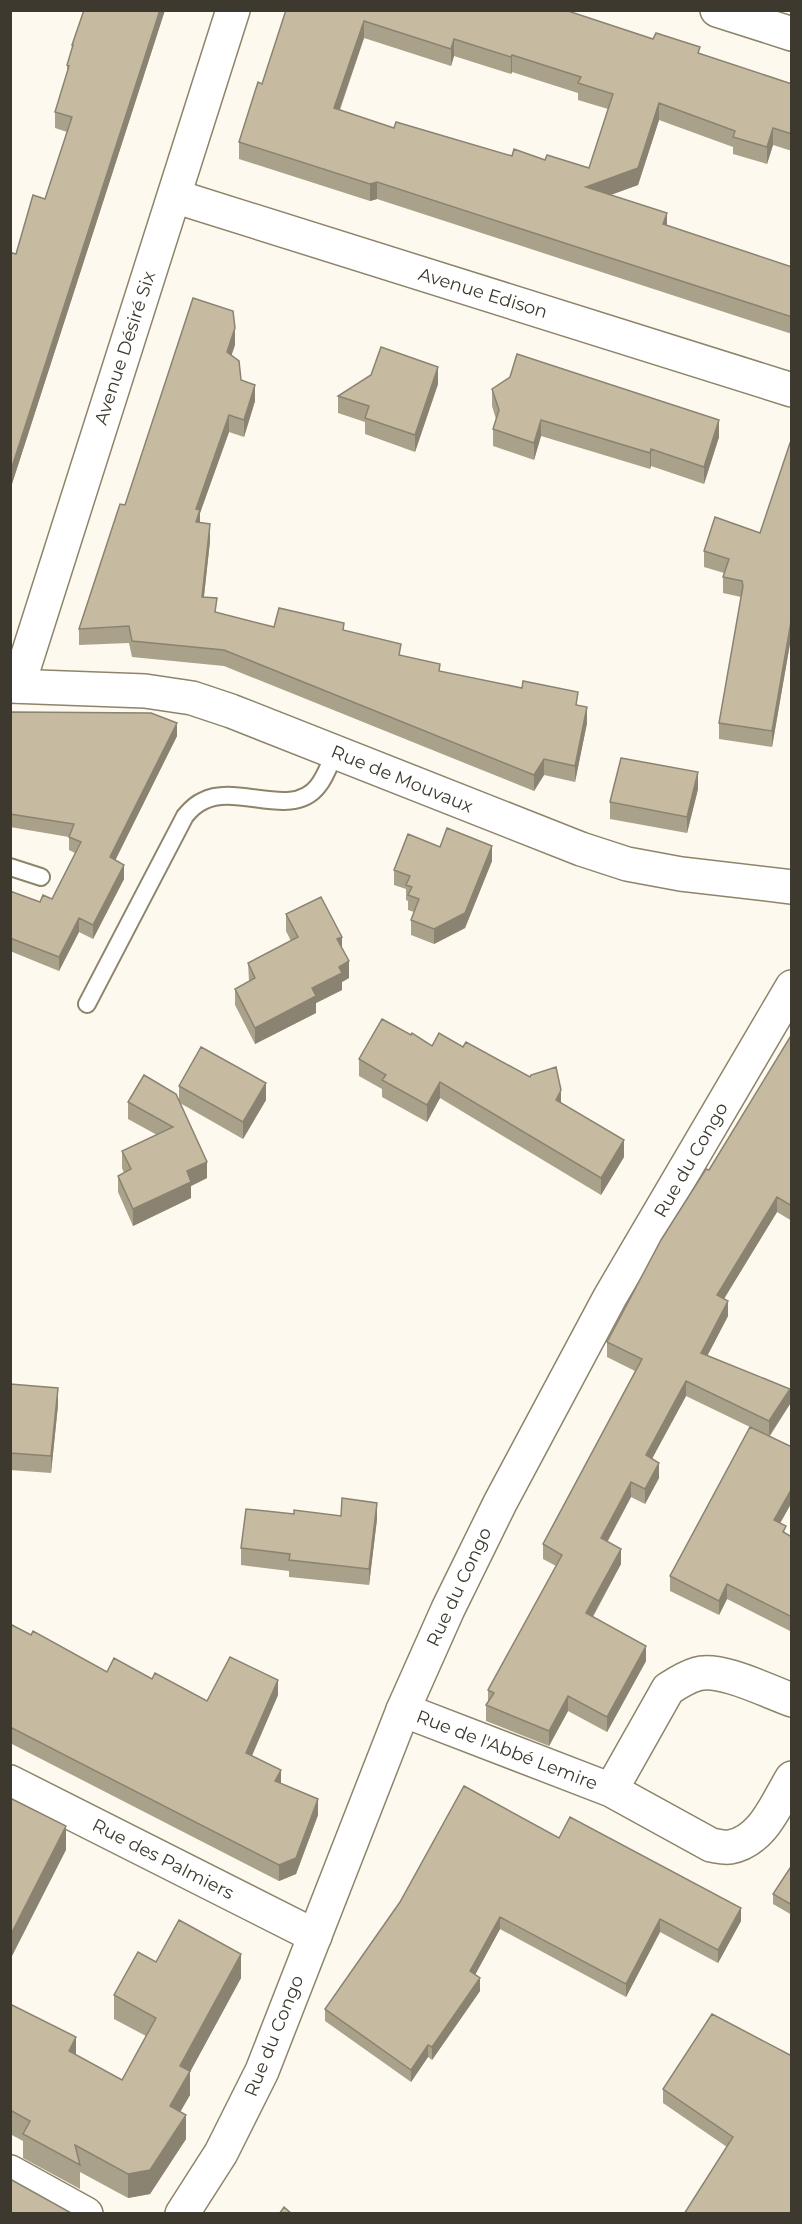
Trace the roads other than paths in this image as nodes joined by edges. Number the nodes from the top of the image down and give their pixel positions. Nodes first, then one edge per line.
1 (233, 10) edge
2 (717, 10) edge
3 (792, 34) edge
4 (174, 196) junction
5 (792, 390) edge
6 (14, 686) edge
7 (334, 752) junction
8 (10, 867) edge
9 (41, 877) dead end
10 (792, 887) edge
11 (792, 987) edge
12 (87, 1004) dead end
13 (792, 1700) edge
14 (403, 1710) junction
15 (792, 1778) edge
16 (10, 1782) edge
17 (611, 1790) junction
18 (315, 1936) junction
19 (10, 2172) edge
20 (86, 2214) edge
21 (182, 2214) edge

1 - 4 street, Avenue Désiré Six
2 - 3 street
4 - 5 street, Avenue Edison
4 - 6 street, Avenue Désiré Six
6 - 7 street, Rue de Mouvaux
7 - 10 street, Rue de Mouvaux
7 - 12 lane
8 - 9 lane
11 - 14 street, Rue du Congo
13 - 17 street, Rue de l'Abbé Lemire
14 - 17 street, Rue de l'Abbé Lemire
14 - 18 street, Rue du Congo
15 - 17 street, Rue de l'Abbé Lemire
16 - 18 street, Rue des Palmiers
18 - 21 street, Rue du Congo
19 - 20 street

